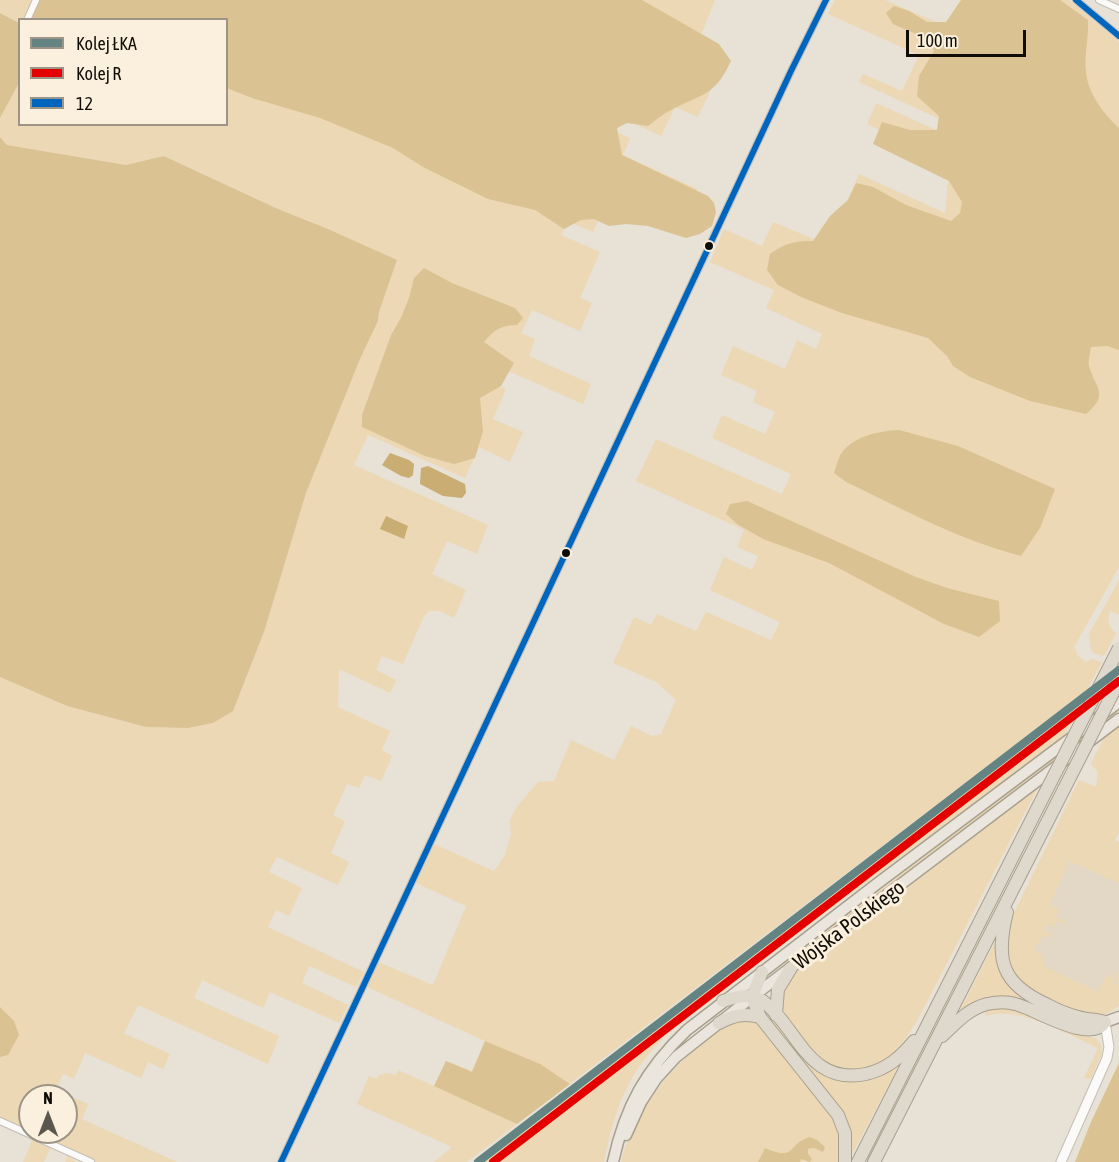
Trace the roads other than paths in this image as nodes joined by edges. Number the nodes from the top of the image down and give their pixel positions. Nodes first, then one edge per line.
1 (36, 0) edge
2 (826, 0) edge
3 (1076, 0) edge
4 (1099, 0) edge
5 (1119, 9) edge
6 (28, 18) edge
7 (1119, 36) edge
8 (1119, 648) edge
9 (1119, 681) edge
10 (1119, 702) edge
11 (1119, 719) edge
12 (1014, 887) junction
13 (791, 968) junction
14 (762, 972) junction
15 (752, 997) junction
16 (723, 1001) junction
17 (776, 1015) junction
18 (760, 1017) junction
19 (932, 1017) junction
20 (1119, 1017) edge
21 (719, 1023) junction
22 (1105, 1023) junction
23 (934, 1045) junction
24 (0, 1121) edge
25 (91, 1162) edge
26 (281, 1162) edge
27 (615, 1162) edge
28 (845, 1162) edge
29 (858, 1162) edge
30 (874, 1162) edge
31 (1061, 1162) edge

1 - 6 street
2 - 26 street
3 - 7 street
4 - 5 street
8 - 19 highway, bridge
9 - 12 highway, bridge
10 - 14 main road, Wojska Polskiego
11 - 13 main road, Wojska Polskiego
12 - 22 highway
12 - 23 highway
13 - 15 main road, Wojska Polskiego
13 - 17 highway
14 - 15 highway
14 - 16 main road, Wojska Polskiego
15 - 16 highway
15 - 17 highway
15 - 18 highway
15 - 21 main road, Wojska Polskiego
16 - 27 main road, Wojska Polskiego
17 - 19 highway
18 - 21 highway
18 - 28 highway
19 - 29 highway
20 - 22 main road
21 - 27 main road, Wojska Polskiego
22 - 23 highway
22 - 31 street
23 - 30 highway
24 - 25 street

